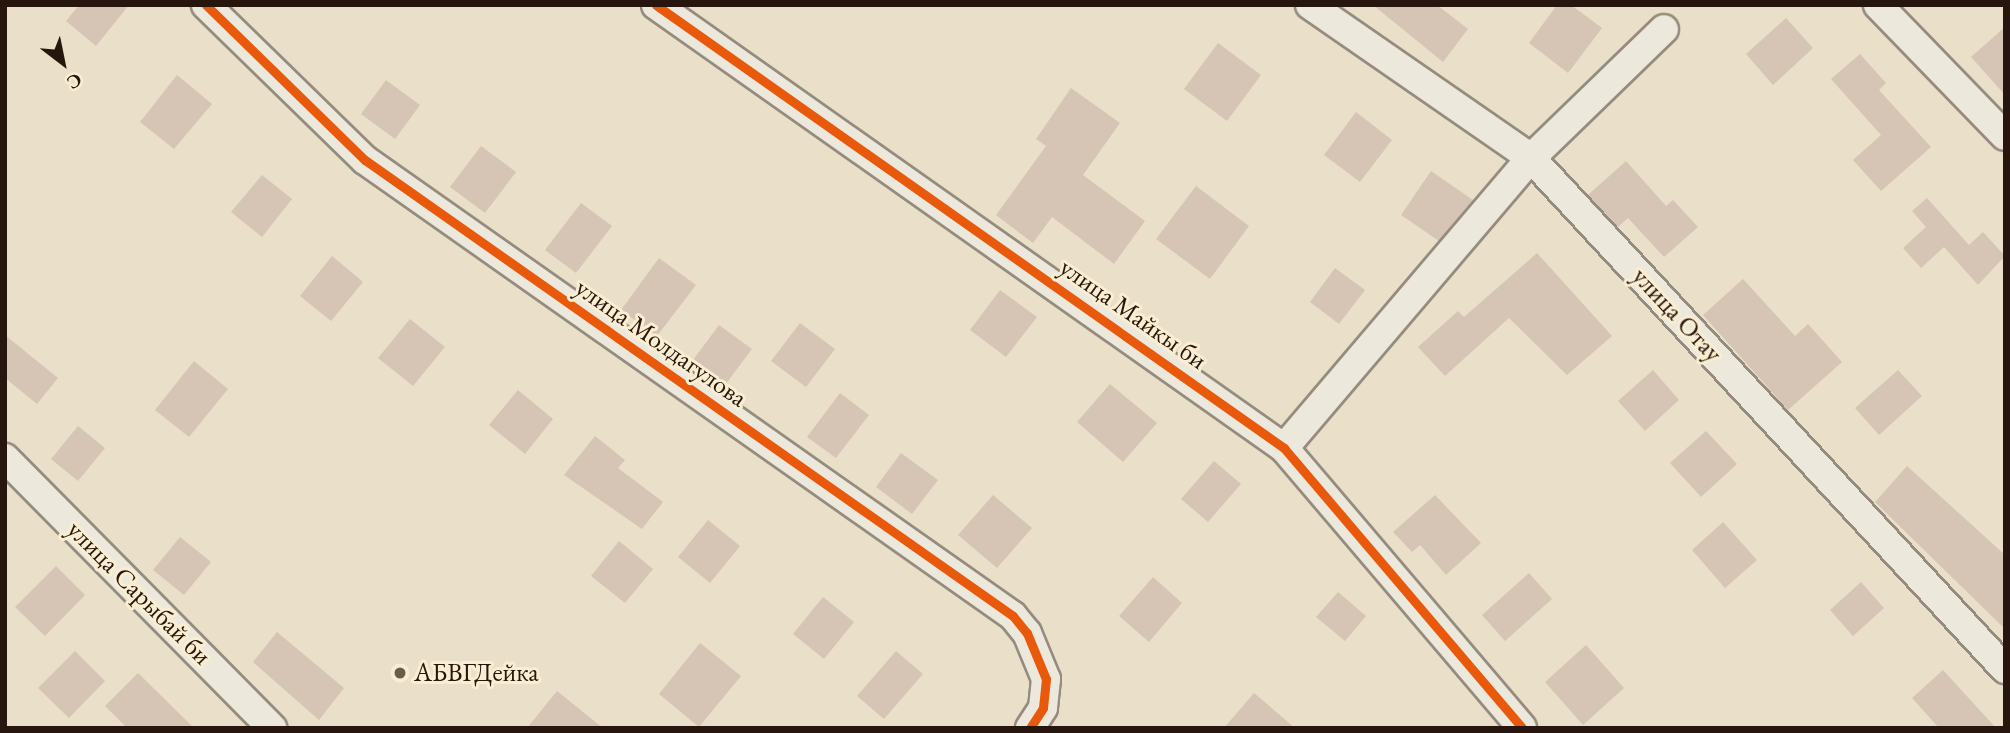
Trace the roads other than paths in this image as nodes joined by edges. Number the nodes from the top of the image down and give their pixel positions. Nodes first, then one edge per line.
1 (206, 5) edge
2 (656, 5) edge
3 (1310, 5) edge
4 (1878, 5) edge
5 (1664, 29) dead end
6 (2005, 136) edge
7 (1531, 158) junction
8 (1284, 448) junction
9 (5, 458) edge
10 (2005, 669) edge
11 (272, 728) edge
12 (1030, 728) edge
13 (1522, 728) edge

1 - 12 street, улица Молдагулова
2 - 8 street, улица Майкы би
3 - 7 street, улица Отау
4 - 6 street
5 - 7 street
7 - 8 street
7 - 10 street, улица Отау
8 - 13 street, улица Майкы би
9 - 11 street, улица Сарыбай би

